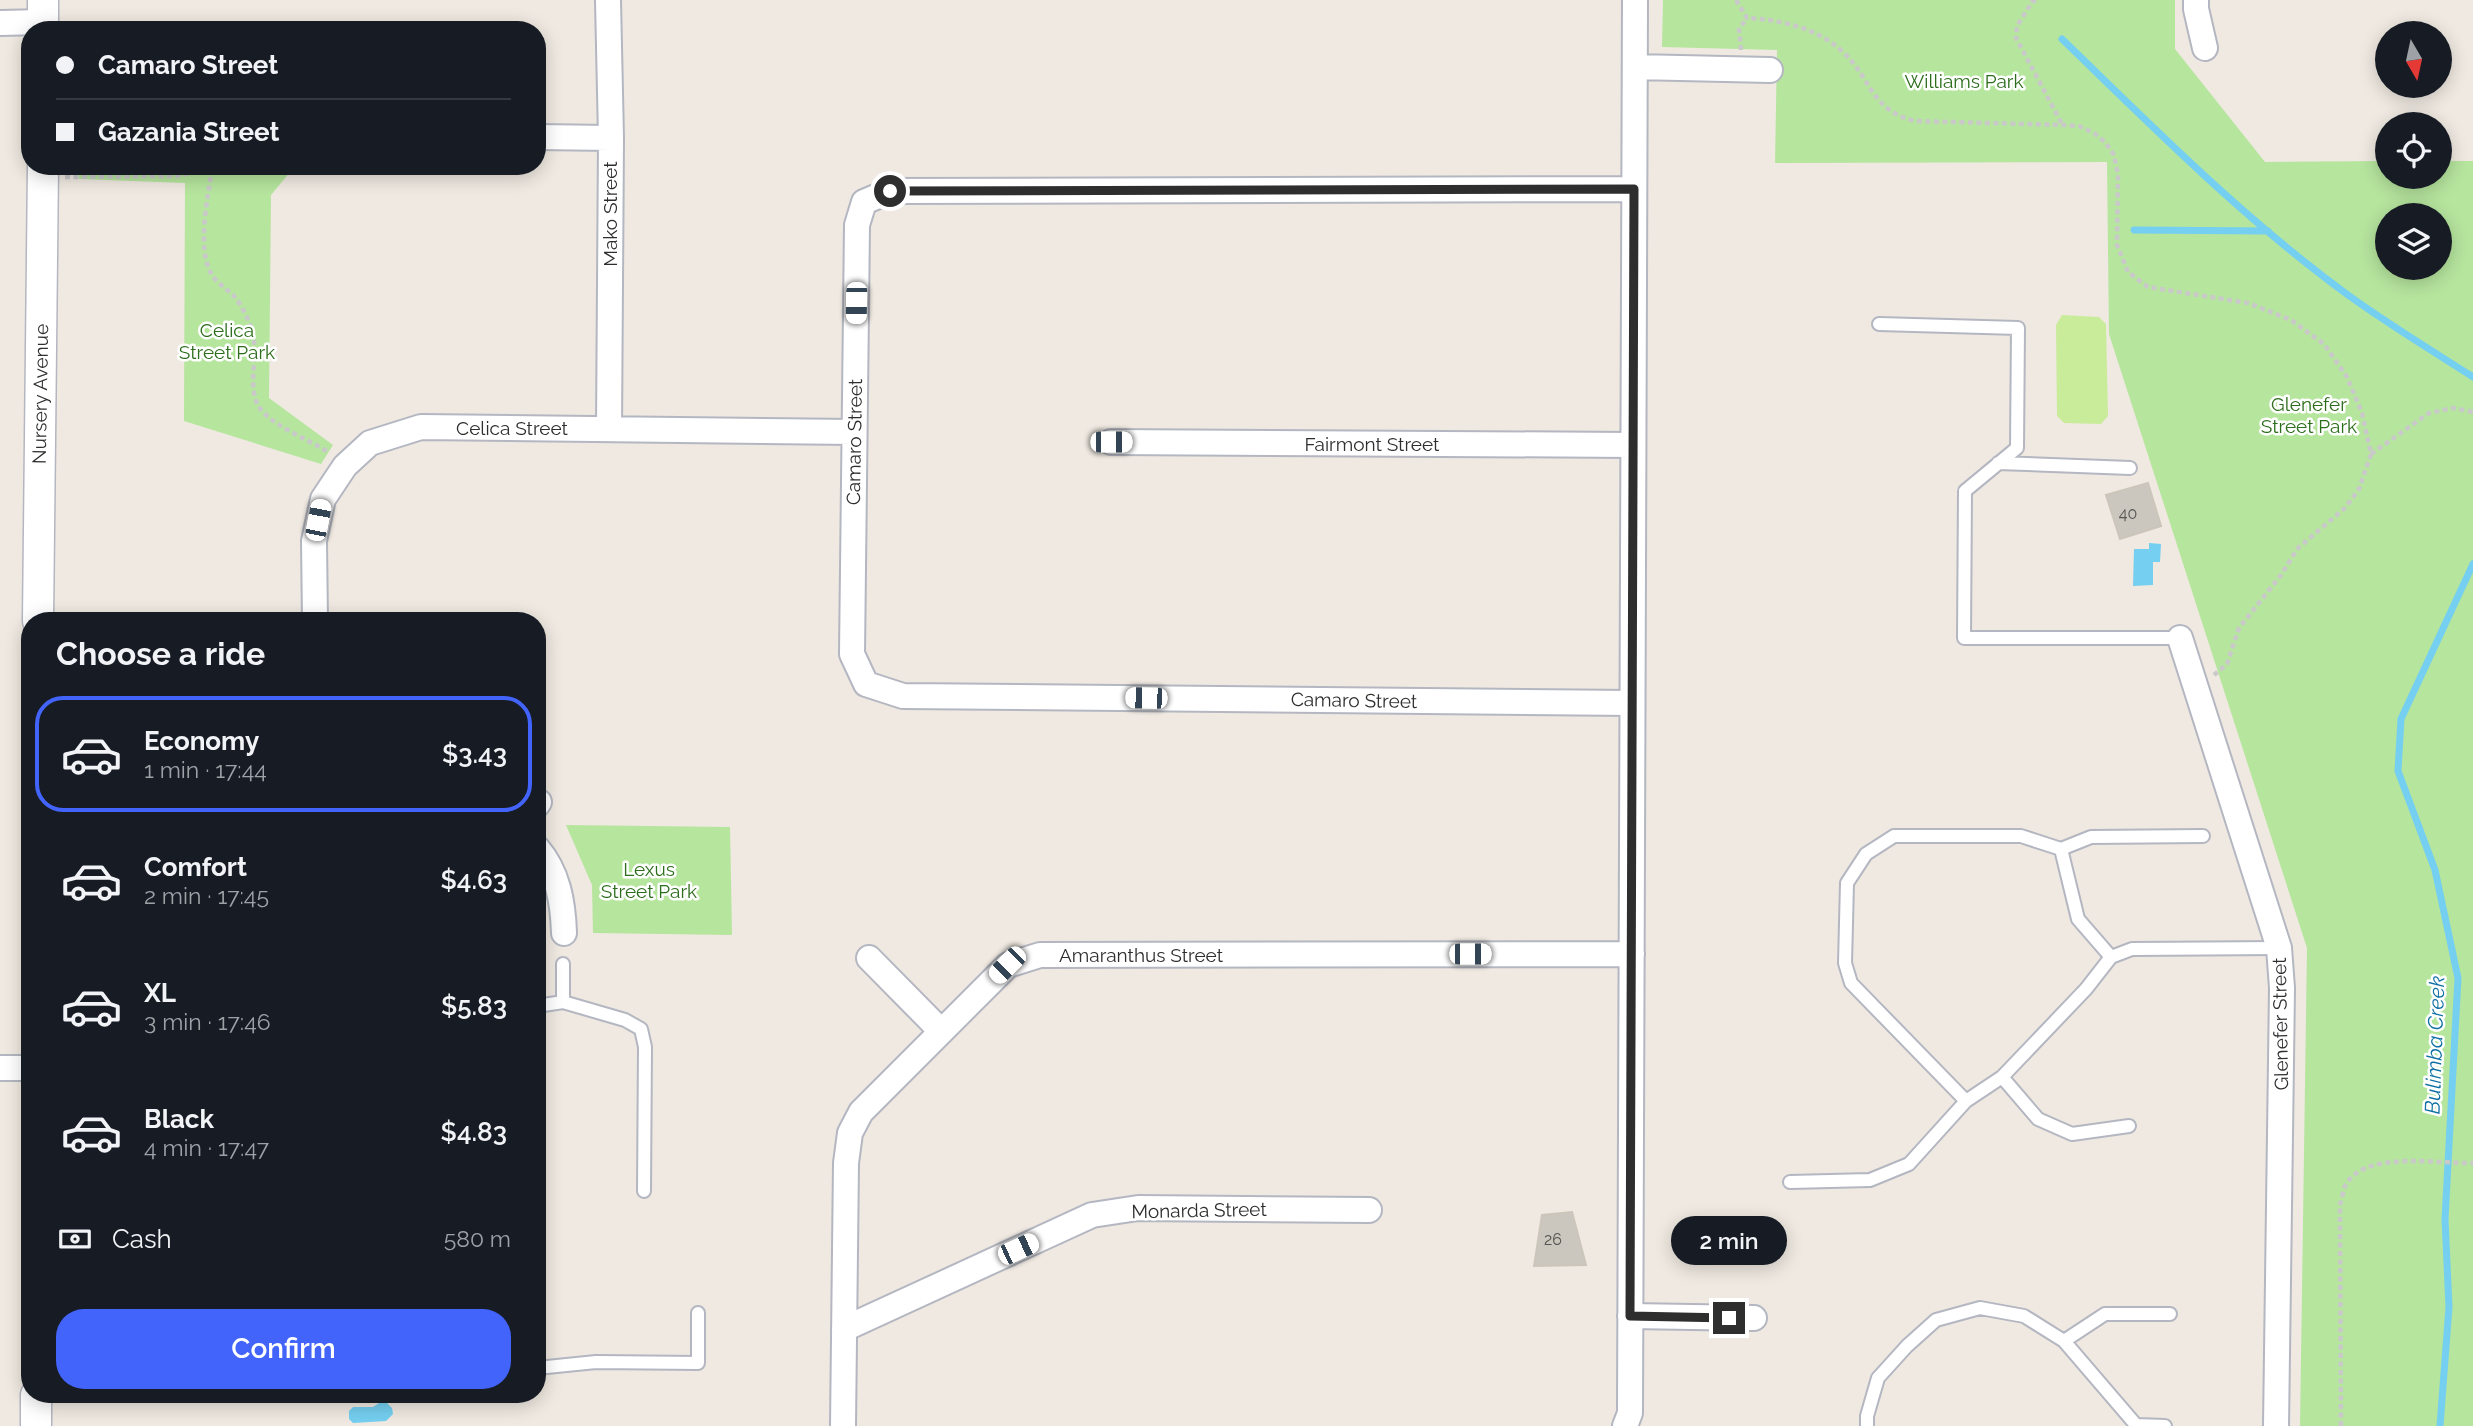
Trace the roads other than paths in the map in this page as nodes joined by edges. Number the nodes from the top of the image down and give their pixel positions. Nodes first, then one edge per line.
1 (608, 0) edge
2 (1635, 0) edge
3 (2196, 0) edge
4 (43, 17) edge
5 (0, 23) edge
6 (2206, 48) dead end
7 (1635, 67) junction
8 (1770, 70) dead end
9 (546, 137) edge
10 (611, 138) junction
11 (43, 175) edge
12 (1634, 189) junction
13 (1880, 324) dead end
14 (609, 429) junction
15 (854, 432) junction
16 (1111, 442) dead end
17 (1633, 445) junction
18 (1998, 463) junction
19 (2130, 468) dead end
20 (38, 612) edge
21 (315, 612) edge
22 (2180, 638) joint
23 (1632, 703) junction
24 (2203, 836) dead end
25 (2061, 849) junction
26 (546, 858) edge
27 (564, 933) dead end
28 (2279, 948) junction
29 (1632, 954) junction
30 (2111, 957) junction
31 (869, 958) dead end
32 (563, 964) dead end
33 (563, 1002) junction
34 (546, 1005) edge
35 (941, 1031) junction
36 (0, 1068) edge
37 (21, 1068) edge
38 (2002, 1077) junction
39 (1966, 1101) junction
40 (2129, 1126) dead end
41 (1790, 1182) dead end
42 (644, 1191) dead end
43 (1369, 1210) dead end
44 (698, 1313) dead end
45 (2171, 1314) dead end
46 (1630, 1316) junction
47 (1754, 1318) dead end
48 (844, 1329) junction
49 (2064, 1341) junction
50 (546, 1366) edge
51 (36, 1403) edge
52 (2136, 1425) edge
53 (36, 1426) edge
54 (843, 1426) edge
55 (1625, 1426) edge
56 (1867, 1426) edge
57 (2165, 1426) edge
58 (2276, 1426) edge

1 - 10 street, Mako Street
2 - 7 street
3 - 6 street
4 - 5 street
7 - 8 street
7 - 12 street
9 - 10 street
10 - 14 street, Mako Street
11 - 20 street, Nursery Avenue
12 - 15 street, Camaro Street
12 - 17 street
13 - 18 lane
14 - 15 street, Celica Street
14 - 21 street, Celica Street
15 - 23 street, Camaro Street
16 - 17 street, Fairmont Street
17 - 23 street
18 - 19 lane
18 - 22 lane
22 - 28 street, Glenefer Street
23 - 29 street
24 - 25 lane
25 - 30 lane
25 - 39 lane
26 - 27 street
28 - 30 lane
28 - 58 street, Glenefer Street
29 - 35 street, Amaranthus Street
29 - 46 street
30 - 38 lane
31 - 35 street
32 - 33 lane
33 - 34 lane
33 - 42 lane
35 - 48 street, Amaranthus Street
36 - 37 street
38 - 39 lane
38 - 40 lane
39 - 41 lane
43 - 48 street, Monarda Street
44 - 50 lane
45 - 49 lane
46 - 47 street
46 - 55 street
48 - 54 street, Amaranthus Street
49 - 52 lane
49 - 56 lane
51 - 53 street
52 - 57 lane

